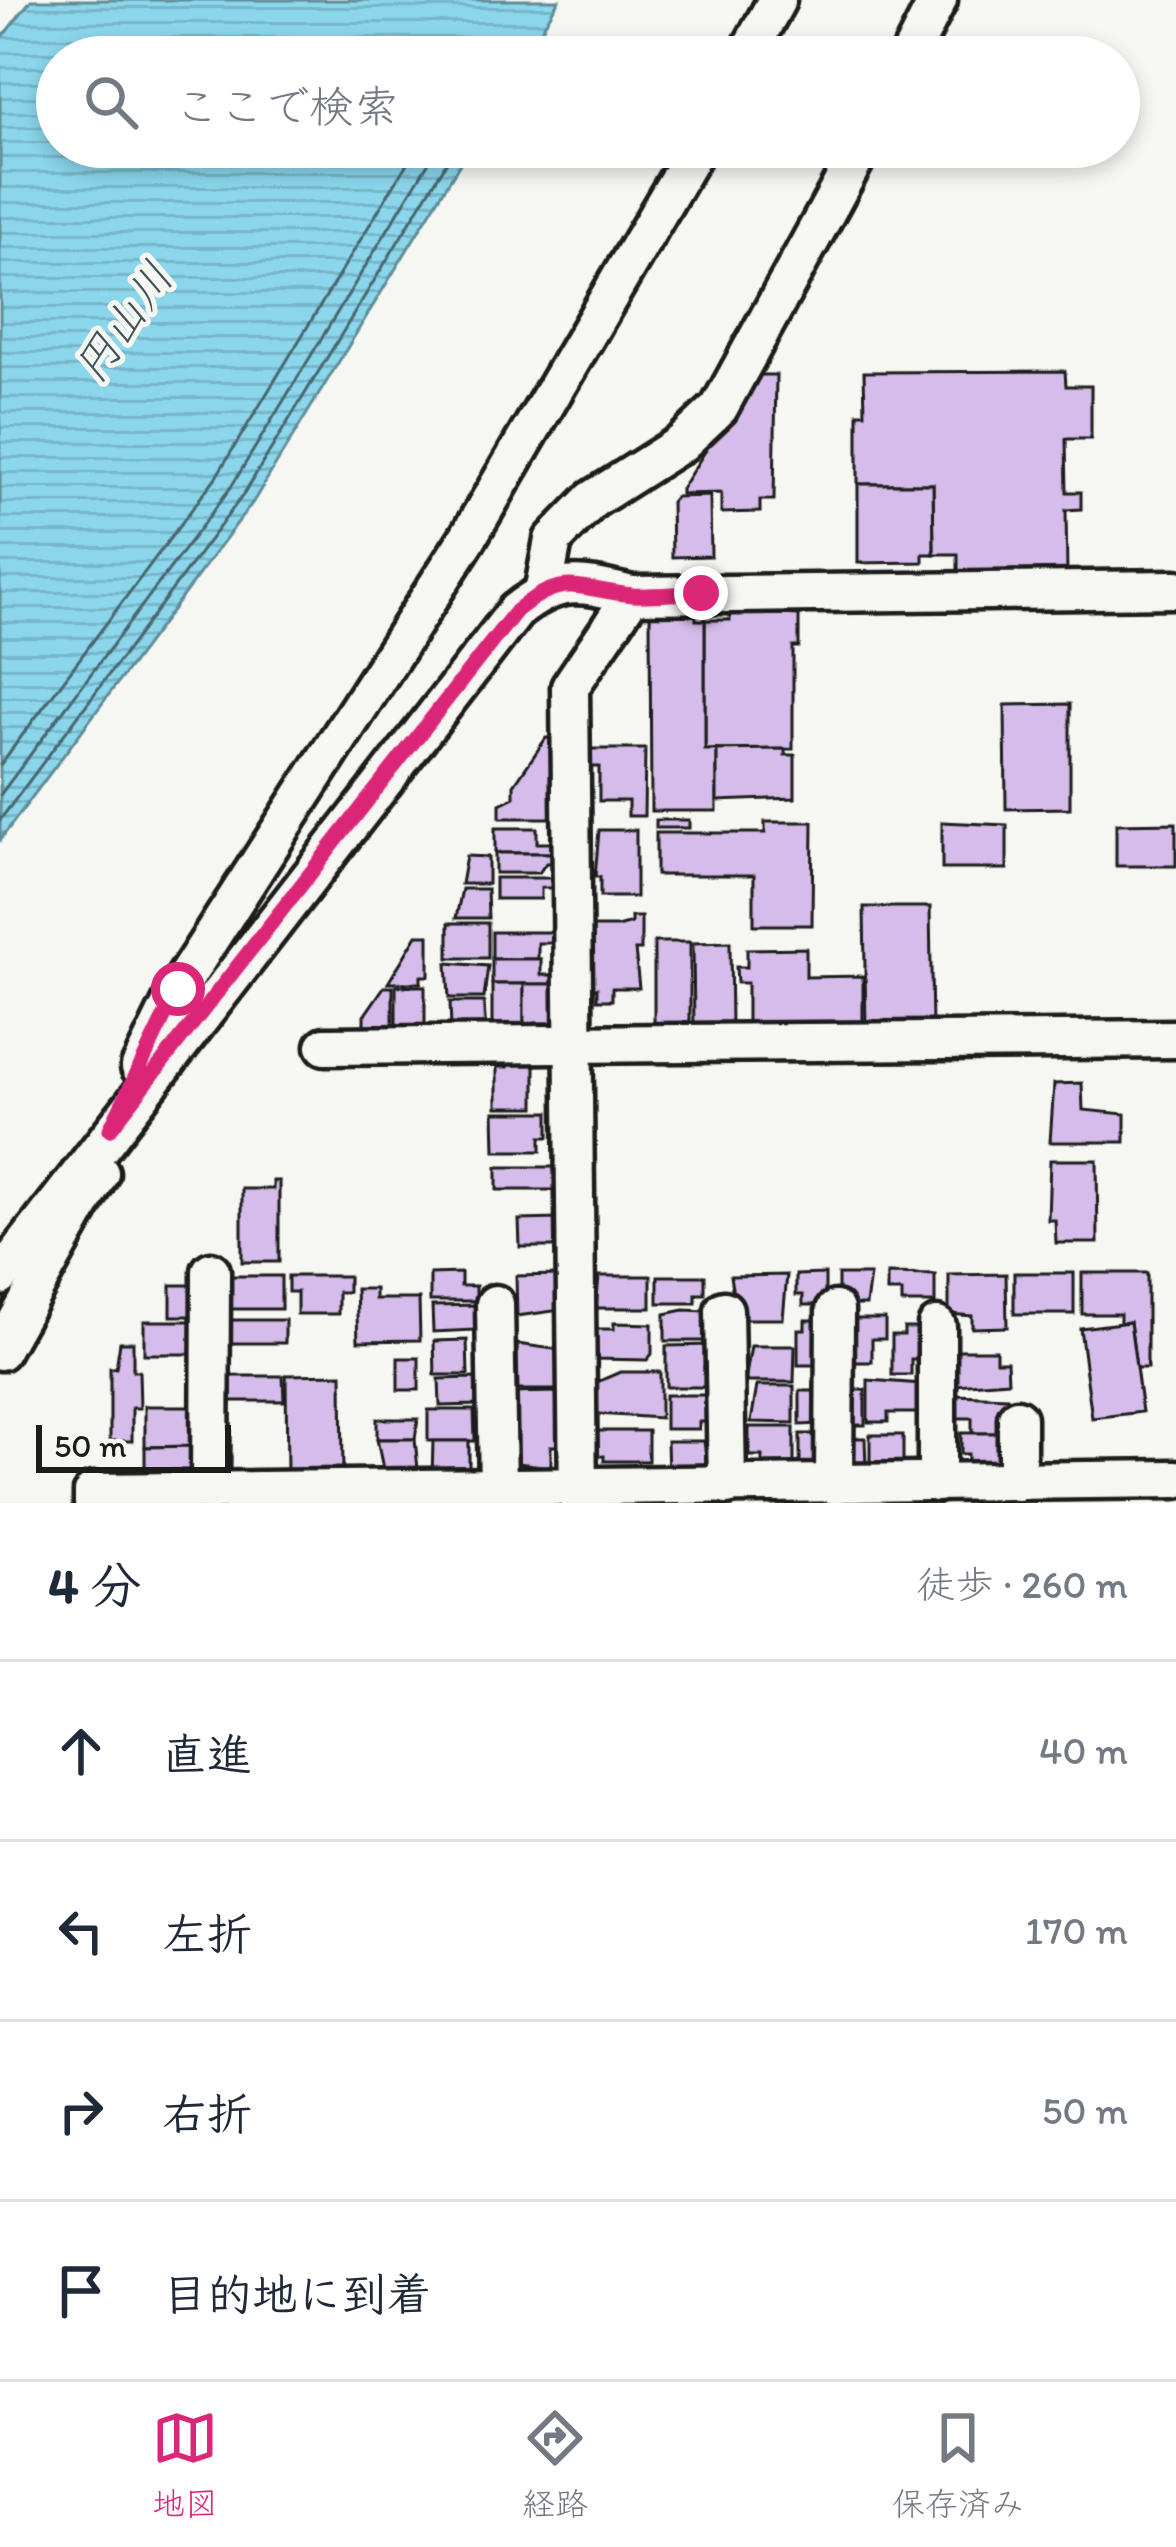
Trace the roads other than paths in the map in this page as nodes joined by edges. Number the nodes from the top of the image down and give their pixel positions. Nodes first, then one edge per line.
1 (777, 0) edge
2 (938, 0) edge
3 (757, 36) edge
4 (920, 36) edge
5 (685, 168) edge
6 (850, 168) edge
7 (544, 589) junction
8 (1176, 589) edge
9 (632, 595) junction
10 (1176, 1039) edge
11 (576, 1045) junction
12 (325, 1046) dead end
13 (110, 1129) junction
14 (211, 1271) dead end
15 (0, 1277) edge
16 (495, 1304) dead end
17 (724, 1310) dead end
18 (835, 1310) dead end
19 (937, 1326) dead end
20 (0, 1351) edge
21 (1016, 1418) dead end
22 (1176, 1480) edge
23 (1017, 1482) junction
24 (938, 1483) junction
25 (834, 1485) junction
26 (727, 1486) junction
27 (498, 1490) junction
28 (211, 1492) junction
29 (578, 1495) edge
30 (93, 1503) edge

1 - 3 street
2 - 4 street
5 - 13 street
6 - 7 street
7 - 9 street
7 - 13 street
8 - 9 street
9 - 11 street
10 - 11 street
11 - 12 street
11 - 29 street
13 - 15 street
13 - 20 street
14 - 28 street
16 - 27 street
17 - 26 street
18 - 25 street
19 - 24 street
21 - 23 street
22 - 23 street
23 - 24 street
24 - 25 street
25 - 26 street
26 - 29 street
27 - 28 street
27 - 29 street
28 - 30 street

